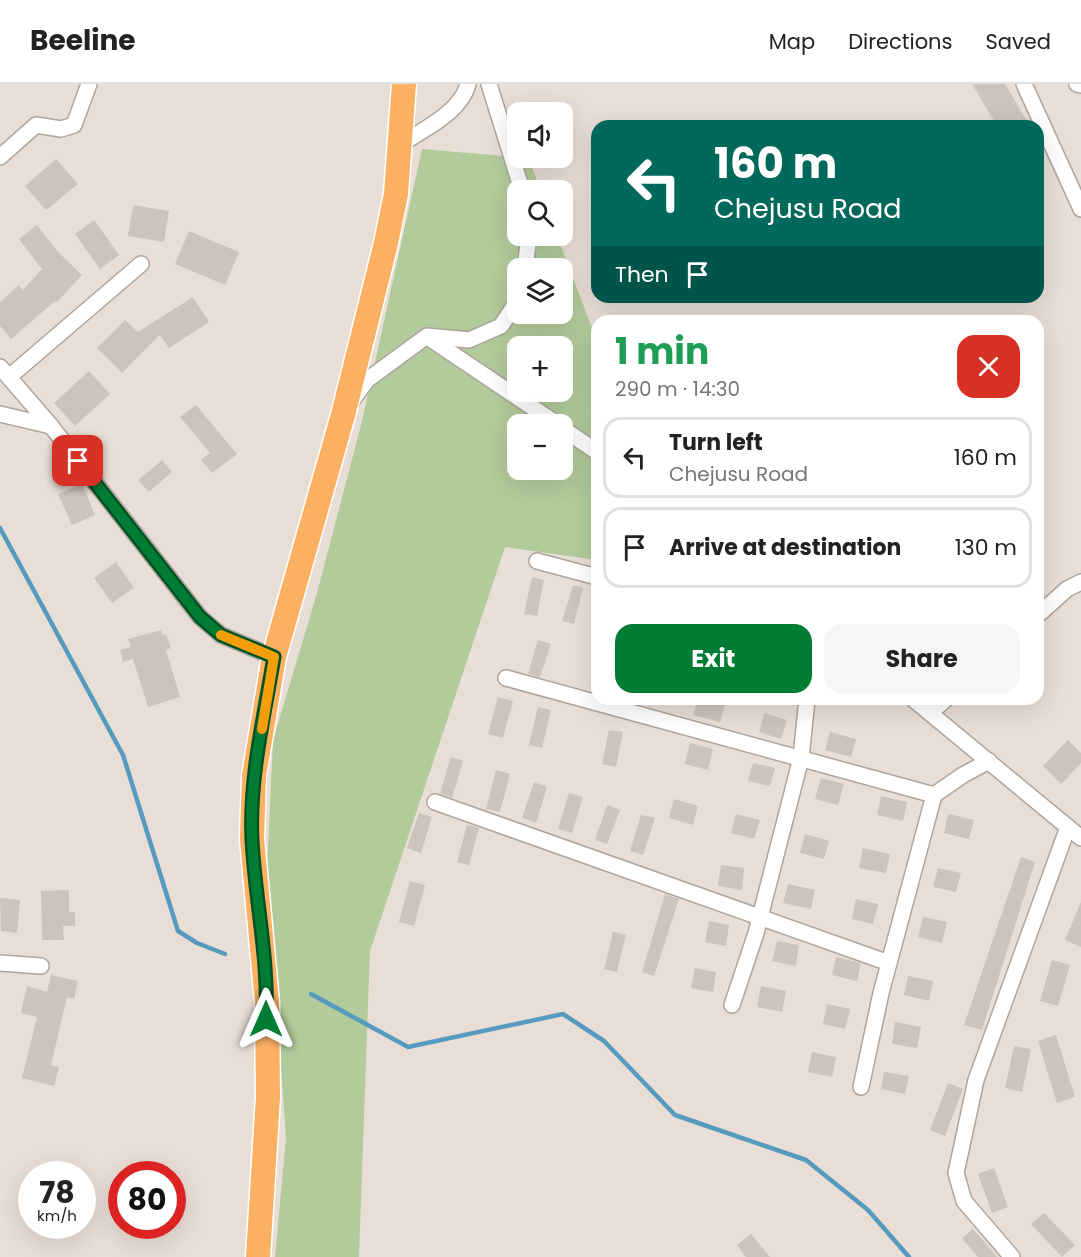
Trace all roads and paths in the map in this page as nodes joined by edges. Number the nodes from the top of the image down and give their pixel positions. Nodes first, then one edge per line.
1 (89, 84) edge
2 (404, 84) edge
3 (468, 84) edge
4 (489, 84) edge
5 (1024, 84) edge
6 (1040, 120) edge
7 (1044, 128) edge
8 (401, 144) junction
9 (0, 158) edge
10 (519, 180) edge
11 (1081, 209) edge
12 (141, 264) dead end
13 (507, 317) edge
14 (427, 336) junction
15 (4, 372) edge
16 (0, 414) edge
17 (542, 414) edge
18 (343, 415) junction
19 (51, 426) junction
20 (573, 436) edge
21 (591, 448) edge
22 (537, 561) dead end
23 (591, 575) edge
24 (1081, 582) edge
25 (1044, 610) edge
26 (274, 657) junction
27 (506, 678) dead end
28 (591, 703) edge
29 (600, 705) edge
30 (806, 705) edge
31 (920, 705) edge
32 (939, 705) edge
33 (930, 713) junction
34 (801, 758) junction
35 (989, 761) junction
36 (934, 795) junction
37 (435, 802) dead end
38 (1068, 826) junction
39 (1081, 837) edge
40 (759, 919) junction
41 (0, 963) edge
42 (889, 963) junction
43 (41, 966) dead end
44 (732, 1005) dead end
45 (861, 1087) dead end
46 (258, 1257) edge
47 (1012, 1257) edge

1 - 9 street
2 - 8 highway
3 - 8 street
4 - 10 street
5 - 6 street
7 - 11 street
8 - 18 highway
12 - 15 street
13 - 14 street
14 - 17 street
14 - 18 street
15 - 19 street
16 - 19 street
18 - 26 highway
19 - 26 street
20 - 21 street
22 - 23 street
24 - 25 street
26 - 46 highway
27 - 28 street
29 - 34 street
30 - 34 street
31 - 33 street
32 - 33 street
33 - 35 street
34 - 36 street
34 - 40 street
35 - 36 street
35 - 38 street
36 - 42 street
37 - 40 street
38 - 39 street
38 - 47 street
40 - 42 street
40 - 44 street
41 - 43 street
42 - 45 street

